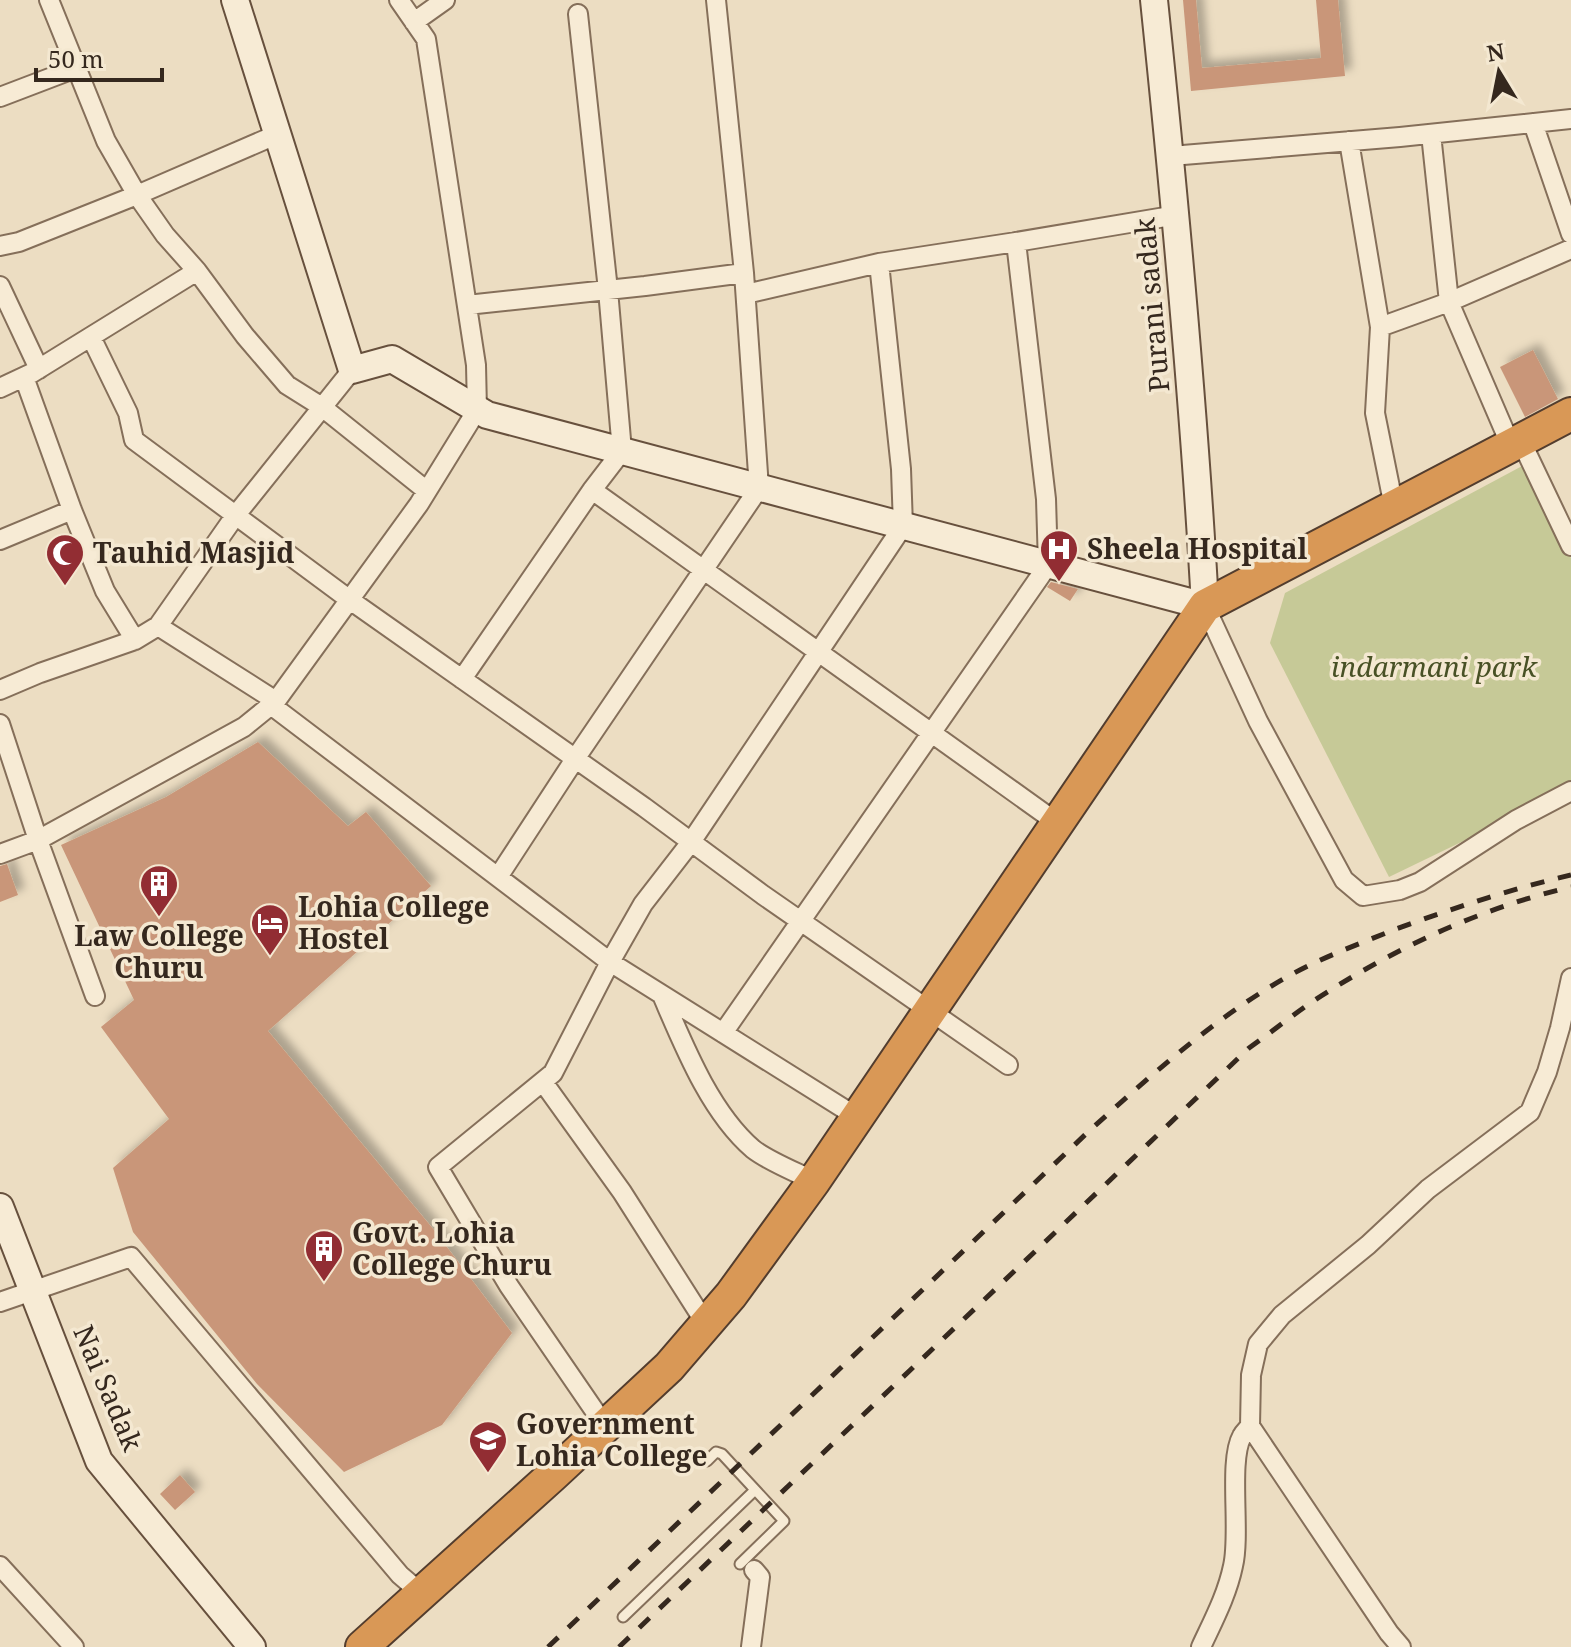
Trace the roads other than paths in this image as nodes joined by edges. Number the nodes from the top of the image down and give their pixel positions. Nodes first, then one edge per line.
1 (49, 0) edge
2 (235, 0) edge
3 (399, 0) edge
4 (445, 0) edge
5 (716, 0) edge
6 (1154, 0) edge
7 (578, 14) dead end
8 (414, 22) junction
9 (76, 68) junction
10 (0, 97) edge
11 (1571, 119) edge
12 (1533, 123) junction
13 (278, 134) junction
14 (1431, 134) junction
15 (1349, 141) junction
16 (1171, 156) junction
17 (137, 195) junction
18 (1177, 215) junction
19 (1571, 234) edge
20 (1016, 242) junction
21 (0, 246) edge
22 (1571, 249) edge
23 (879, 263) junction
24 (197, 271) junction
25 (744, 273) junction
26 (0, 286) edge
27 (608, 290) junction
28 (746, 294) junction
29 (1449, 302) junction
30 (467, 305) junction
31 (1380, 327) junction
32 (91, 337) junction
33 (352, 370) junction
34 (32, 373) junction
35 (0, 388) edge
36 (322, 407) junction
37 (477, 410) junction
38 (1571, 414) edge
39 (1516, 443) junction
40 (622, 451) junction
41 (759, 488) junction
42 (592, 490) junction
43 (427, 491) junction
44 (1394, 507) junction
45 (72, 510) junction
46 (235, 516) junction
47 (903, 526) junction
48 (0, 540) edge
49 (1571, 546) edge
50 (1048, 565) junction
51 (703, 569) junction
52 (350, 600) junction
53 (1205, 606) junction
54 (158, 626) junction
55 (135, 640) junction
56 (819, 653) junction
57 (462, 679) junction
58 (0, 690) edge
59 (274, 703) junction
60 (0, 724) edge
61 (931, 734) junction
62 (575, 759) junction
63 (1571, 791) edge
64 (1056, 822) junction
65 (38, 840) junction
66 (691, 842) junction
67 (0, 854) edge
68 (498, 877) junction
69 (800, 920) junction
70 (610, 962) junction
71 (1571, 978) edge
72 (661, 994) junction
73 (95, 996) dead end
74 (929, 1010) junction
75 (723, 1033) junction
76 (1008, 1065) dead end
77 (543, 1082) junction
78 (857, 1117) junction
79 (814, 1181) junction
80 (0, 1207) edge
81 (32, 1290) junction
82 (0, 1302) edge
83 (706, 1324) junction
84 (605, 1426) junction
85 (1250, 1426) junction
86 (707, 1461) dead end
87 (755, 1490) junction
88 (0, 1566) edge
89 (747, 1567) joint
90 (421, 1593) junction
91 (623, 1617) dead end
92 (74, 1647) edge
93 (252, 1647) edge
94 (362, 1647) edge
95 (751, 1647) edge
96 (1201, 1647) edge
97 (1401, 1647) edge

1 - 9 street
2 - 13 street
3 - 8 street
4 - 8 street
5 - 25 street
6 - 16 street, Purani sadak
7 - 27 street
8 - 30 street
9 - 10 street
9 - 17 street
11 - 12 street
12 - 14 street
12 - 19 street
13 - 17 street
13 - 33 street
14 - 15 street
14 - 29 street
15 - 16 street
15 - 31 street
16 - 18 street, Purani sadak
17 - 21 street
17 - 24 street
18 - 20 street
18 - 53 street, Purani sadak
20 - 23 street
20 - 50 street
22 - 29 street
23 - 28 street
23 - 47 street
24 - 32 street
24 - 36 street
25 - 27 street
25 - 28 street
26 - 34 street
27 - 30 street
27 - 40 street
28 - 41 street
29 - 31 street
29 - 39 street
30 - 37 street
31 - 44 street
32 - 34 street
32 - 46 street
33 - 36 street
33 - 37 street
34 - 35 street
34 - 45 street
36 - 43 street
36 - 46 street
37 - 40 street
37 - 43 street
38 - 39 highway
39 - 44 highway
39 - 49 street
40 - 41 street
40 - 42 street
41 - 47 street
41 - 51 street
42 - 51 street
42 - 57 street
43 - 52 street
44 - 53 highway
45 - 48 street
45 - 55 street
46 - 52 street
46 - 54 street
47 - 50 street
47 - 56 street
50 - 53 street
50 - 61 street
51 - 56 street
51 - 62 street
52 - 57 street
52 - 59 street
53 - 63 street
53 - 64 highway
54 - 55 street
54 - 59 street
55 - 58 street
56 - 61 street
56 - 66 street
57 - 62 street
59 - 65 street
59 - 68 street
60 - 65 street
61 - 64 street
61 - 69 street
62 - 66 street
62 - 68 street
64 - 74 highway
65 - 67 street
65 - 73 street
66 - 69 street
66 - 70 street
68 - 70 street
69 - 74 street
69 - 75 street
70 - 72 street
70 - 77 street
71 - 85 street
72 - 75 street
72 - 79 street
74 - 76 street
74 - 78 highway
75 - 78 street
77 - 83 street
77 - 84 street
78 - 79 highway
79 - 83 highway
80 - 81 street, Nai Sadak
81 - 82 street
81 - 90 street
81 - 93 street, Nai Sadak
83 - 84 highway
84 - 90 highway
85 - 96 street
85 - 97 street
86 - 87 lane
87 - 89 lane
87 - 91 lane
88 - 92 street
89 - 95 street
90 - 94 highway

